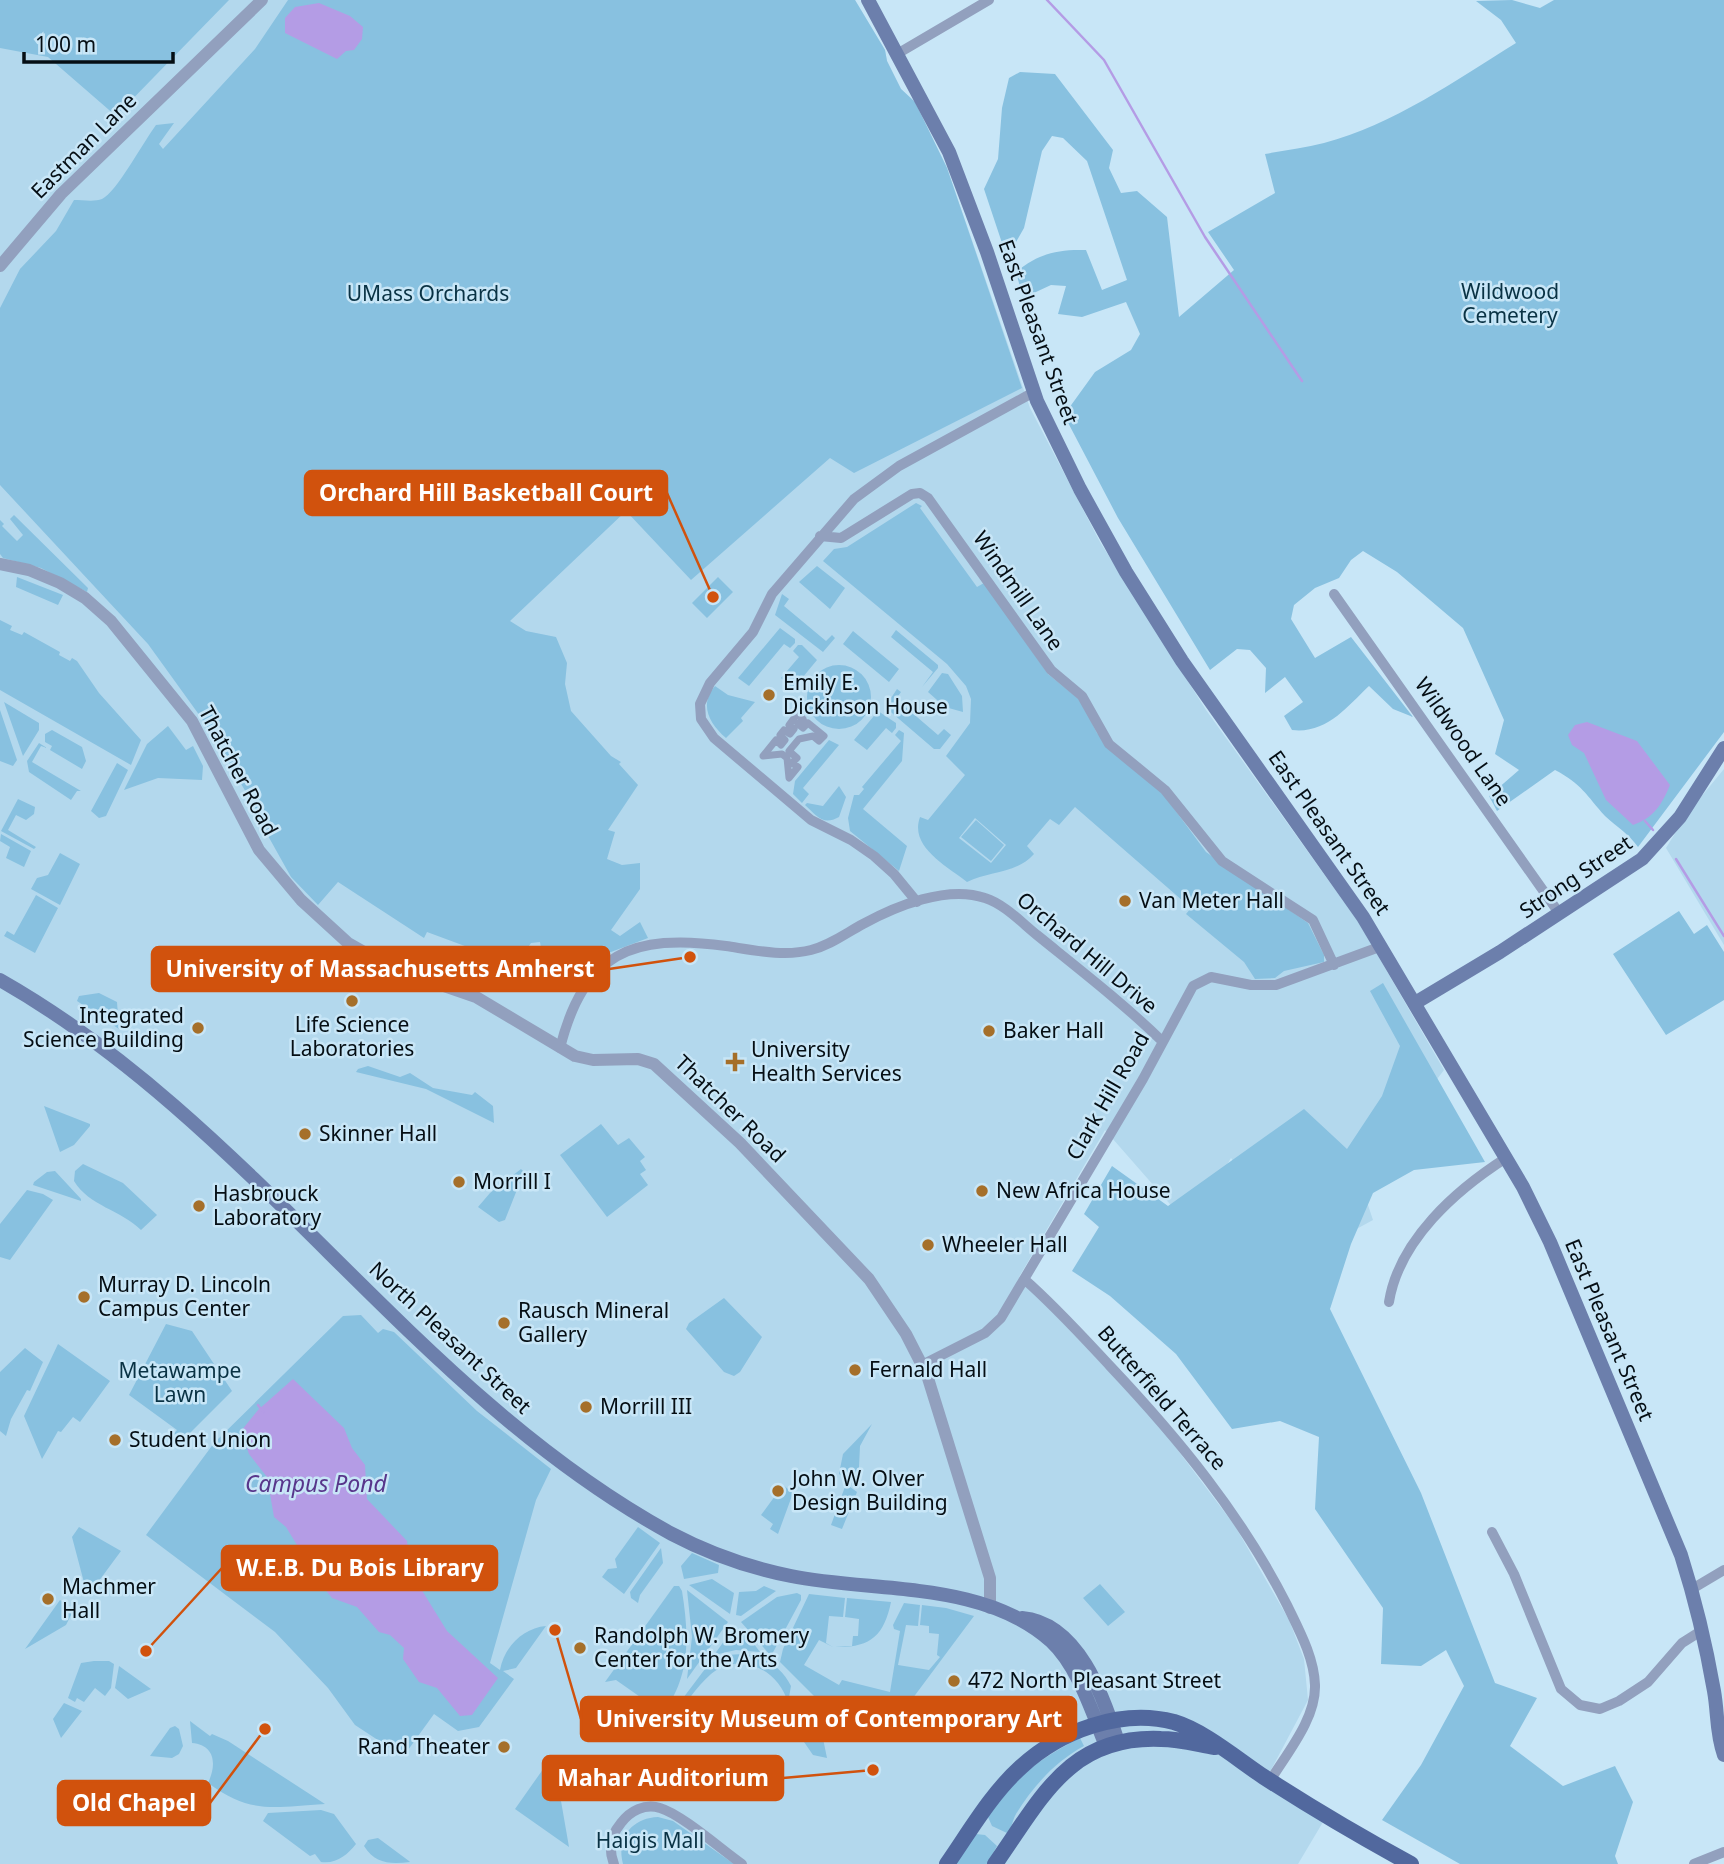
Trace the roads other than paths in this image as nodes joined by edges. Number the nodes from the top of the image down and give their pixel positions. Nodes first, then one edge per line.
1 (262, 0) edge
2 (868, 0) edge
3 (989, 0) edge
4 (897, 54) junction
5 (0, 267) edge
6 (1034, 392) junction
7 (820, 536) junction
8 (0, 565) edge
9 (1334, 594) dead end
10 (1724, 748) edge
11 (763, 756) joint
12 (917, 902) junction
13 (1559, 913) junction
14 (1382, 946) junction
15 (1334, 965) junction
16 (0, 980) edge
17 (1415, 1003) junction
18 (1162, 1041) junction
19 (560, 1048) junction
20 (1506, 1158) junction
21 (1024, 1279) junction
22 (1389, 1302) dead end
23 (922, 1365) junction
24 (1492, 1532) dead end
25 (1724, 1570) edge
26 (1692, 1589) junction
27 (990, 1608) junction
28 (1701, 1631) junction
29 (1722, 1711) edge
30 (1104, 1723) junction
31 (1112, 1744) junction
32 (1217, 1747) junction
33 (1724, 1755) edge
34 (1270, 1781) junction
35 (1724, 1852) edge
36 (614, 1864) edge
37 (742, 1864) edge
38 (947, 1864) edge
39 (995, 1864) edge
40 (1411, 1864) edge
41 (1694, 1864) edge

1 - 5 street, Eastman Lane
2 - 4 main road, East Pleasant Street
3 - 4 street
4 - 6 main road, East Pleasant Street
6 - 7 street
6 - 14 main road, East Pleasant Street
7 - 12 street
7 - 15 street, Windmill Lane
8 - 19 street, Thatcher Road
9 - 13 street, Wildwood Lane
10 - 13 main road, Strong Street
11 - 11 street
12 - 18 street, Orchard Hill Drive
12 - 19 street, Orchard Hill Drive
13 - 17 main road, Strong Street
14 - 15 street, Clark Hill Road
14 - 17 main road, East Pleasant Street
15 - 18 street, Clark Hill Road
16 - 27 main road, North Pleasant Street
17 - 20 main road, East Pleasant Street
18 - 21 street, Clark Hill Road
19 - 23 street, Thatcher Road
20 - 22 street
20 - 26 main road, East Pleasant Street
21 - 23 street, Clark Hill Road
21 - 34 street, Butterfield Terrace
23 - 27 street, Thatcher Road
24 - 28 street
25 - 26 street
26 - 28 main road, East Pleasant Street
27 - 30 main road, North Pleasant Street
28 - 29 main road, East Pleasant Street
29 - 33 main road, East Pleasant Street
30 - 31 main road, North Pleasant Street
30 - 32 main road
30 - 38 main road
31 - 32 main road
31 - 39 main road
32 - 34 main road
34 - 40 main road
35 - 41 street
36 - 37 street

